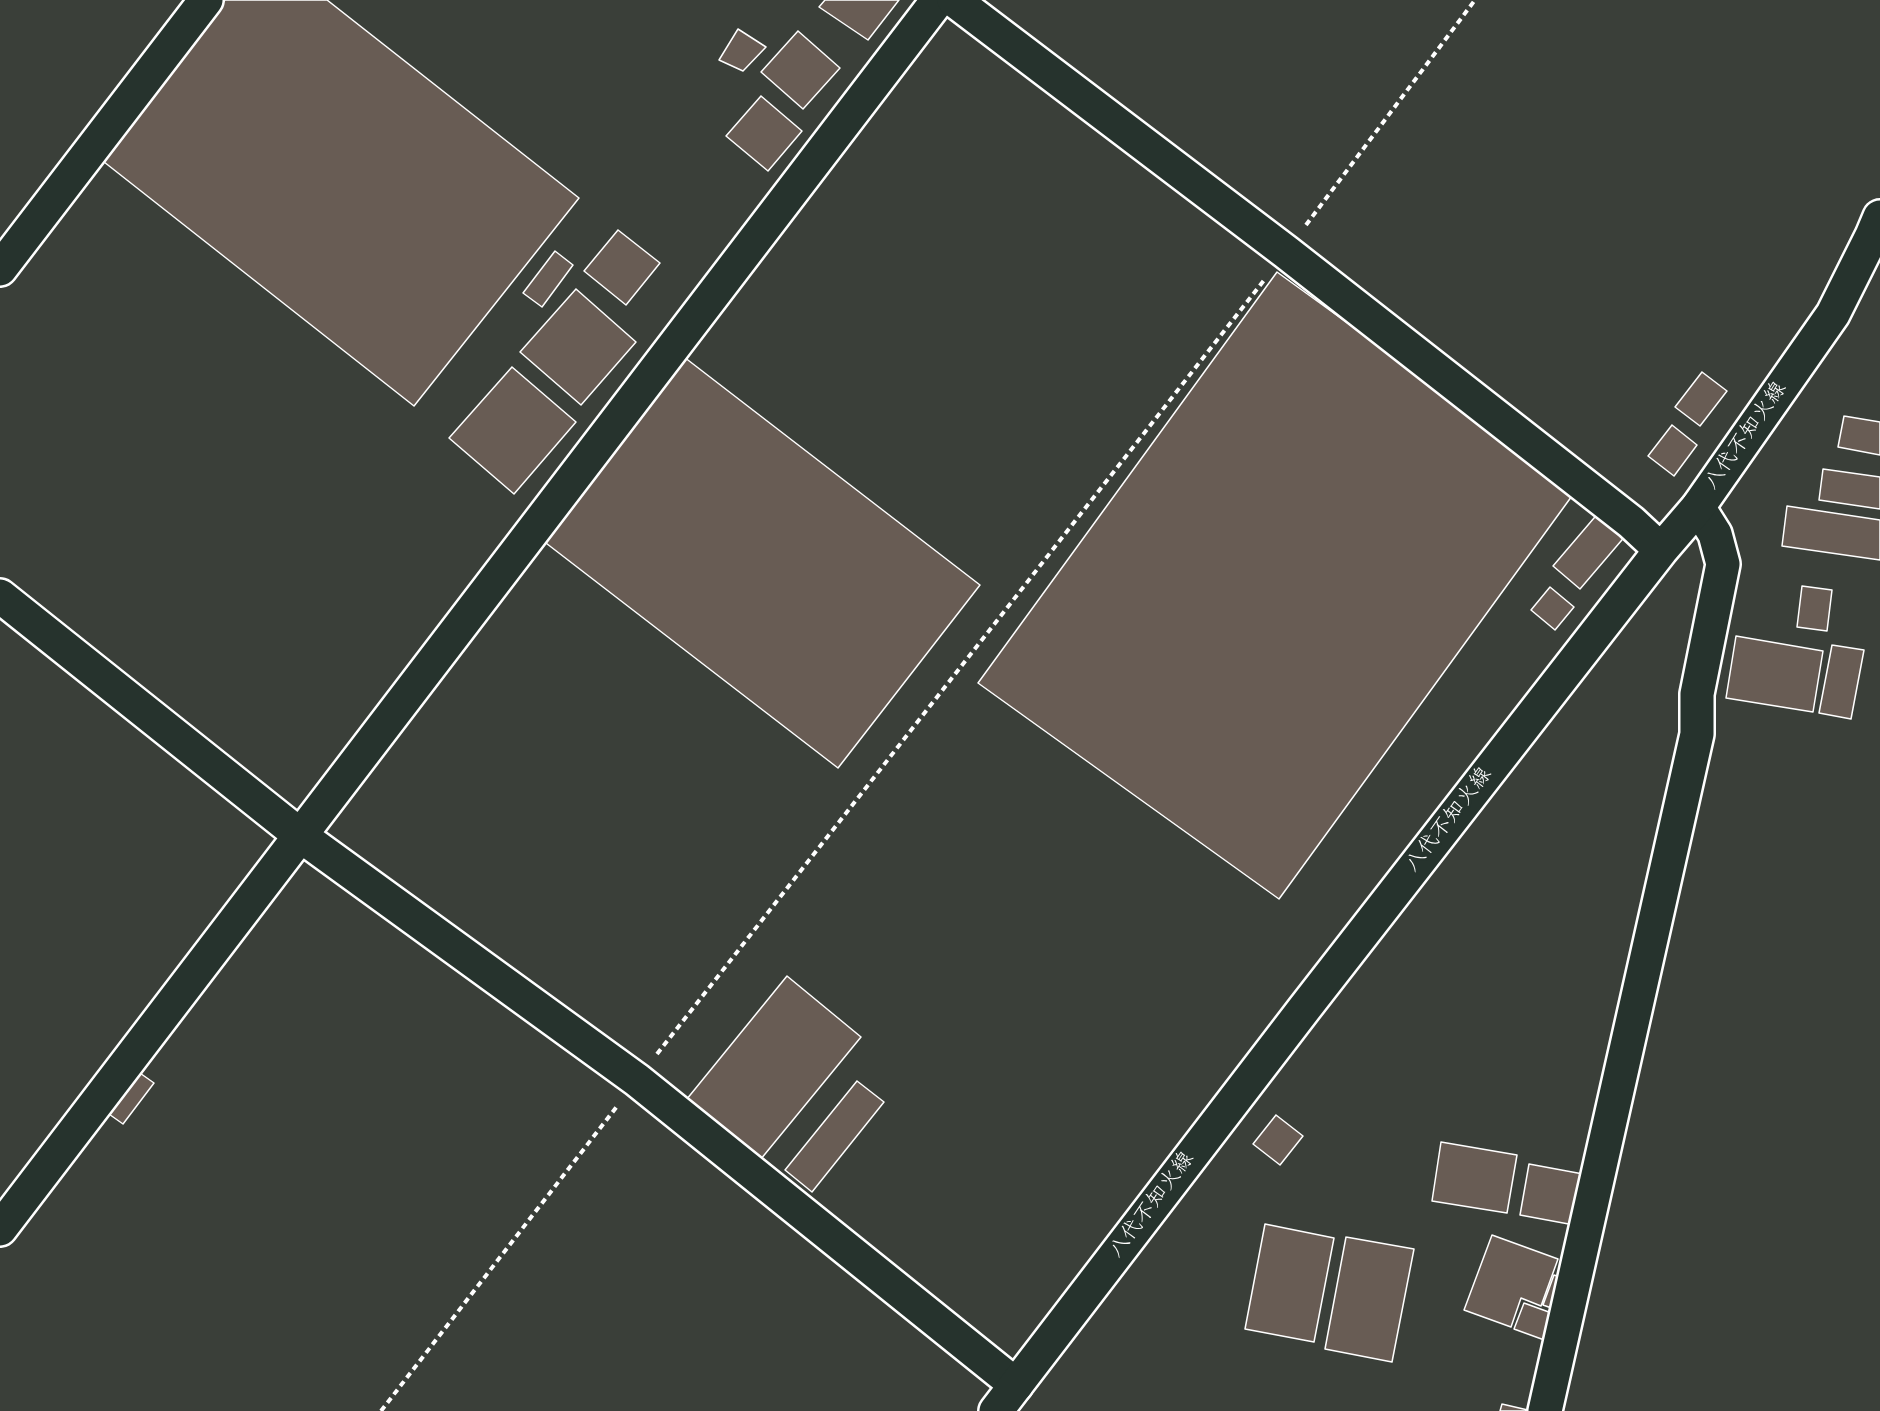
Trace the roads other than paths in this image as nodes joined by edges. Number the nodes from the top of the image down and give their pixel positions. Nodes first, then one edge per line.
1 (206, 0) edge
2 (938, 0) edge
3 (954, 0) edge
4 (1880, 217) edge
5 (0, 269) edge
6 (1698, 507) junction
7 (1661, 550) junction
8 (0, 597) edge
9 (301, 836) junction
10 (0, 1229) edge
11 (1016, 1385) junction
12 (996, 1411) edge
13 (1545, 1411) edge

1 - 5 street
2 - 9 street
3 - 7 street
4 - 6 street, 八代不知火線
6 - 7 street, 八代不知火線
6 - 13 street
7 - 11 street, 八代不知火線
8 - 9 street
9 - 10 street
9 - 11 street
11 - 12 street, 八代不知火線

